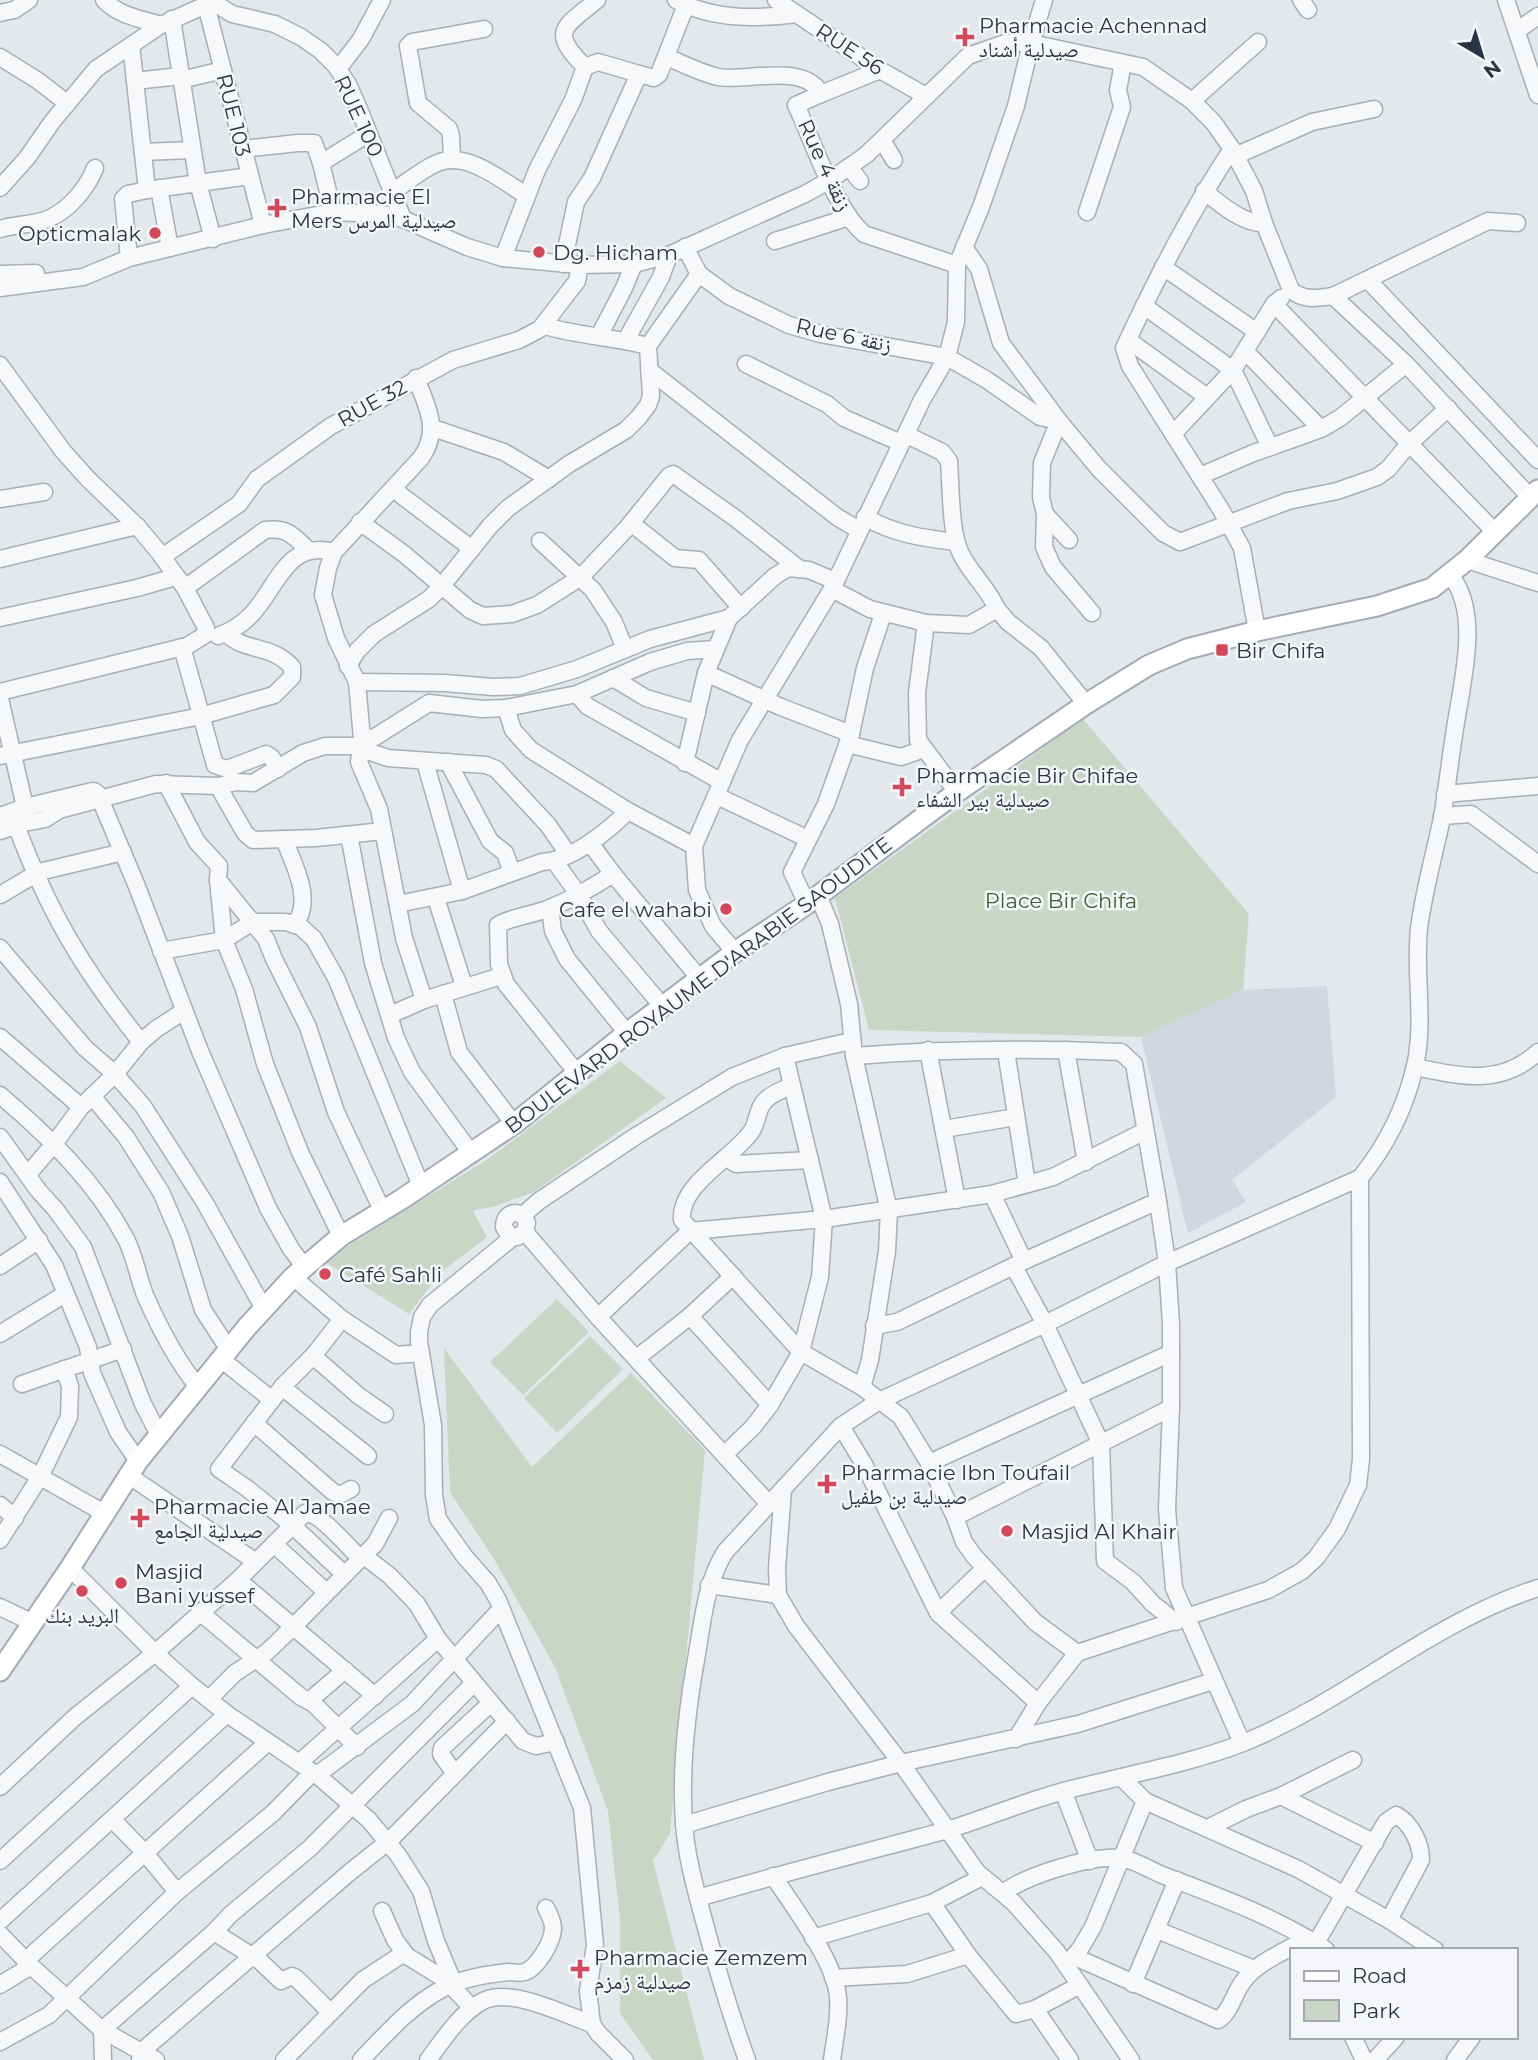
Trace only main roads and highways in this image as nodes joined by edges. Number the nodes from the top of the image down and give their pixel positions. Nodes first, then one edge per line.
1 (1534, 493) edge
2 (0, 1671) edge

1 - 2 main road, BOULEVARD ROYAUME D'ARABIE SAOUDITE

